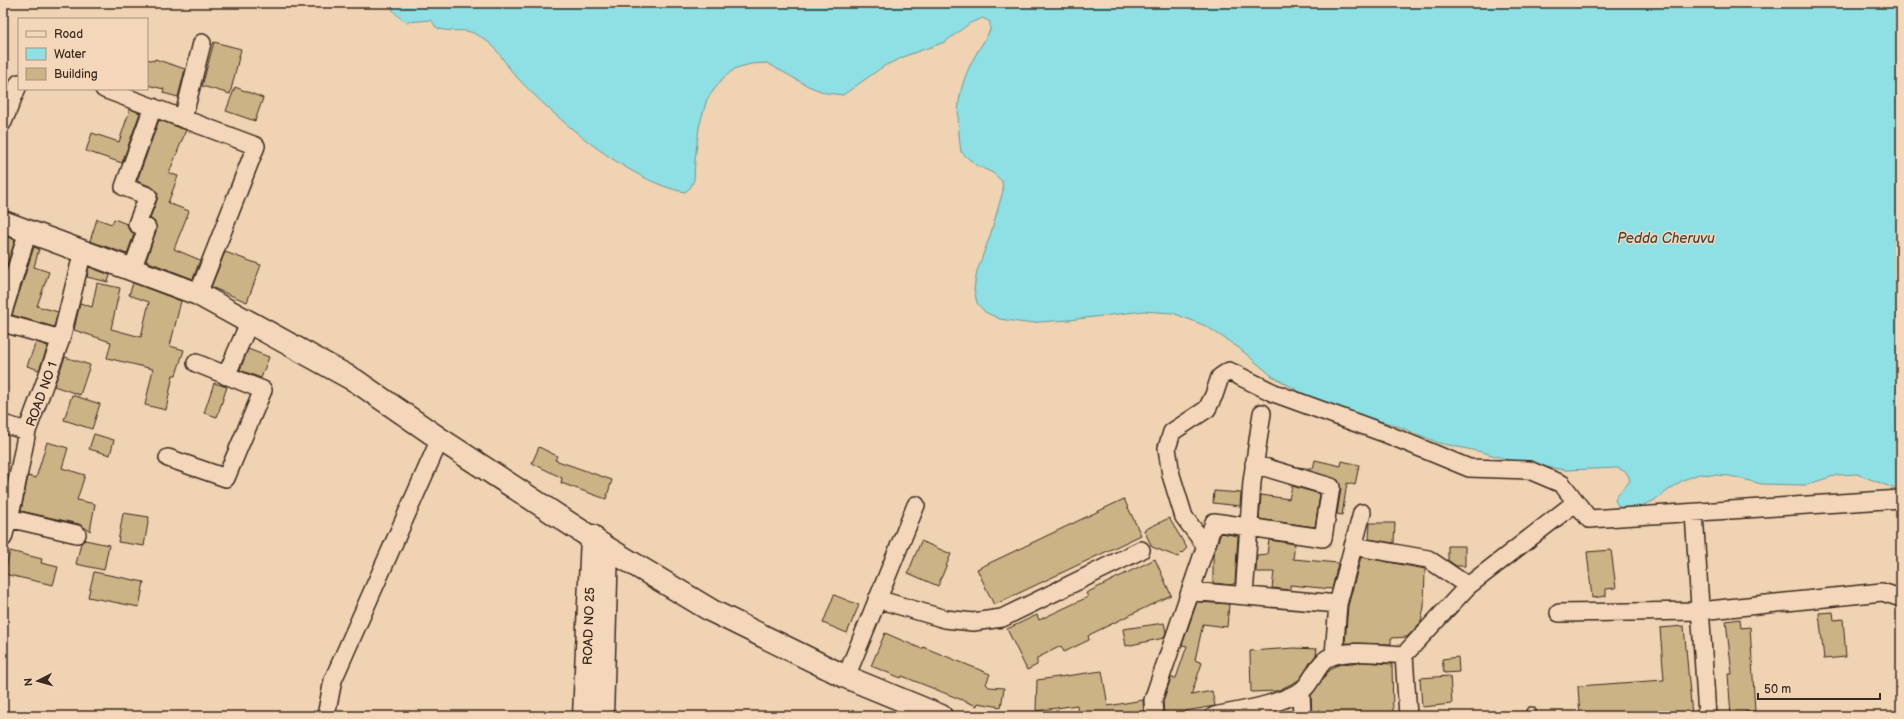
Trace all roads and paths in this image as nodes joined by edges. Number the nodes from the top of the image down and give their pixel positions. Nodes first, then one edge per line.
1 (202, 43) dead end
2 (18, 85) edge
3 (107, 90) edge
4 (6, 107) edge
5 (153, 107) junction
6 (183, 118) junction
7 (3, 122) edge
8 (3, 222) edge
9 (28, 231) junction
10 (83, 251) junction
11 (132, 270) junction
12 (198, 294) junction
13 (3, 312) edge
14 (3, 322) edge
15 (249, 322) junction
16 (61, 339) junction
17 (196, 364) dead end
18 (226, 376) junction
19 (1262, 414) dead end
20 (3, 424) edge
21 (27, 430) junction
22 (440, 439) junction
23 (168, 458) dead end
24 (1254, 464) junction
25 (1901, 499) edge
26 (1576, 502) junction
27 (916, 506) dead end
28 (1362, 513) dead end
29 (1694, 513) junction
30 (8, 518) junction
31 (1249, 527) junction
32 (77, 534) dead end
33 (3, 538) edge
34 (599, 542) junction
35 (1206, 546) junction
36 (1353, 546) junction
37 (1141, 550) dead end
38 (1468, 586) junction
39 (1190, 591) junction
40 (1244, 596) junction
41 (1901, 598) edge
42 (877, 599) junction
43 (1338, 604) junction
44 (1700, 611) junction
45 (1559, 613) dead end
46 (1334, 655) junction
47 (1404, 655) junction
48 (846, 677) junction
49 (1301, 692) junction
50 (328, 716) edge
51 (584, 716) edge
52 (602, 716) edge
53 (941, 716) edge
54 (1154, 716) edge
55 (1214, 716) edge
56 (1302, 716) edge
57 (1408, 716) edge
58 (1707, 716) edge

1 - 6 street
2 - 4 street
3 - 5 street
4 - 7 street
5 - 6 street
5 - 11 street
6 - 12 street
8 - 9 street
9 - 10 street
9 - 13 street
10 - 11 street
10 - 16 street, ROAD NO 1
11 - 12 street
12 - 15 street
14 - 16 street
15 - 18 street
15 - 22 street
16 - 21 street, ROAD NO 1
17 - 18 street
18 - 23 street
19 - 24 street
20 - 21 street
21 - 30 street, ROAD NO 1
22 - 34 street
22 - 50 street
24 - 31 street
24 - 31 street
25 - 29 street
26 - 29 street
26 - 35 street
26 - 38 street
27 - 42 street
28 - 36 street
29 - 44 street
30 - 32 street
30 - 33 street, ROAD NO 1
31 - 35 street
31 - 40 street
34 - 48 street
34 - 51 street, ROAD NO 25
34 - 52 street, ROAD NO 25
35 - 39 street
36 - 38 street
36 - 43 street
37 - 42 street
38 - 47 street
39 - 40 street
39 - 54 street
40 - 43 street
41 - 44 street
42 - 48 street
43 - 46 street
44 - 45 street
44 - 58 street
46 - 47 street
46 - 49 street
47 - 57 street
48 - 53 street
49 - 55 street
49 - 56 street

